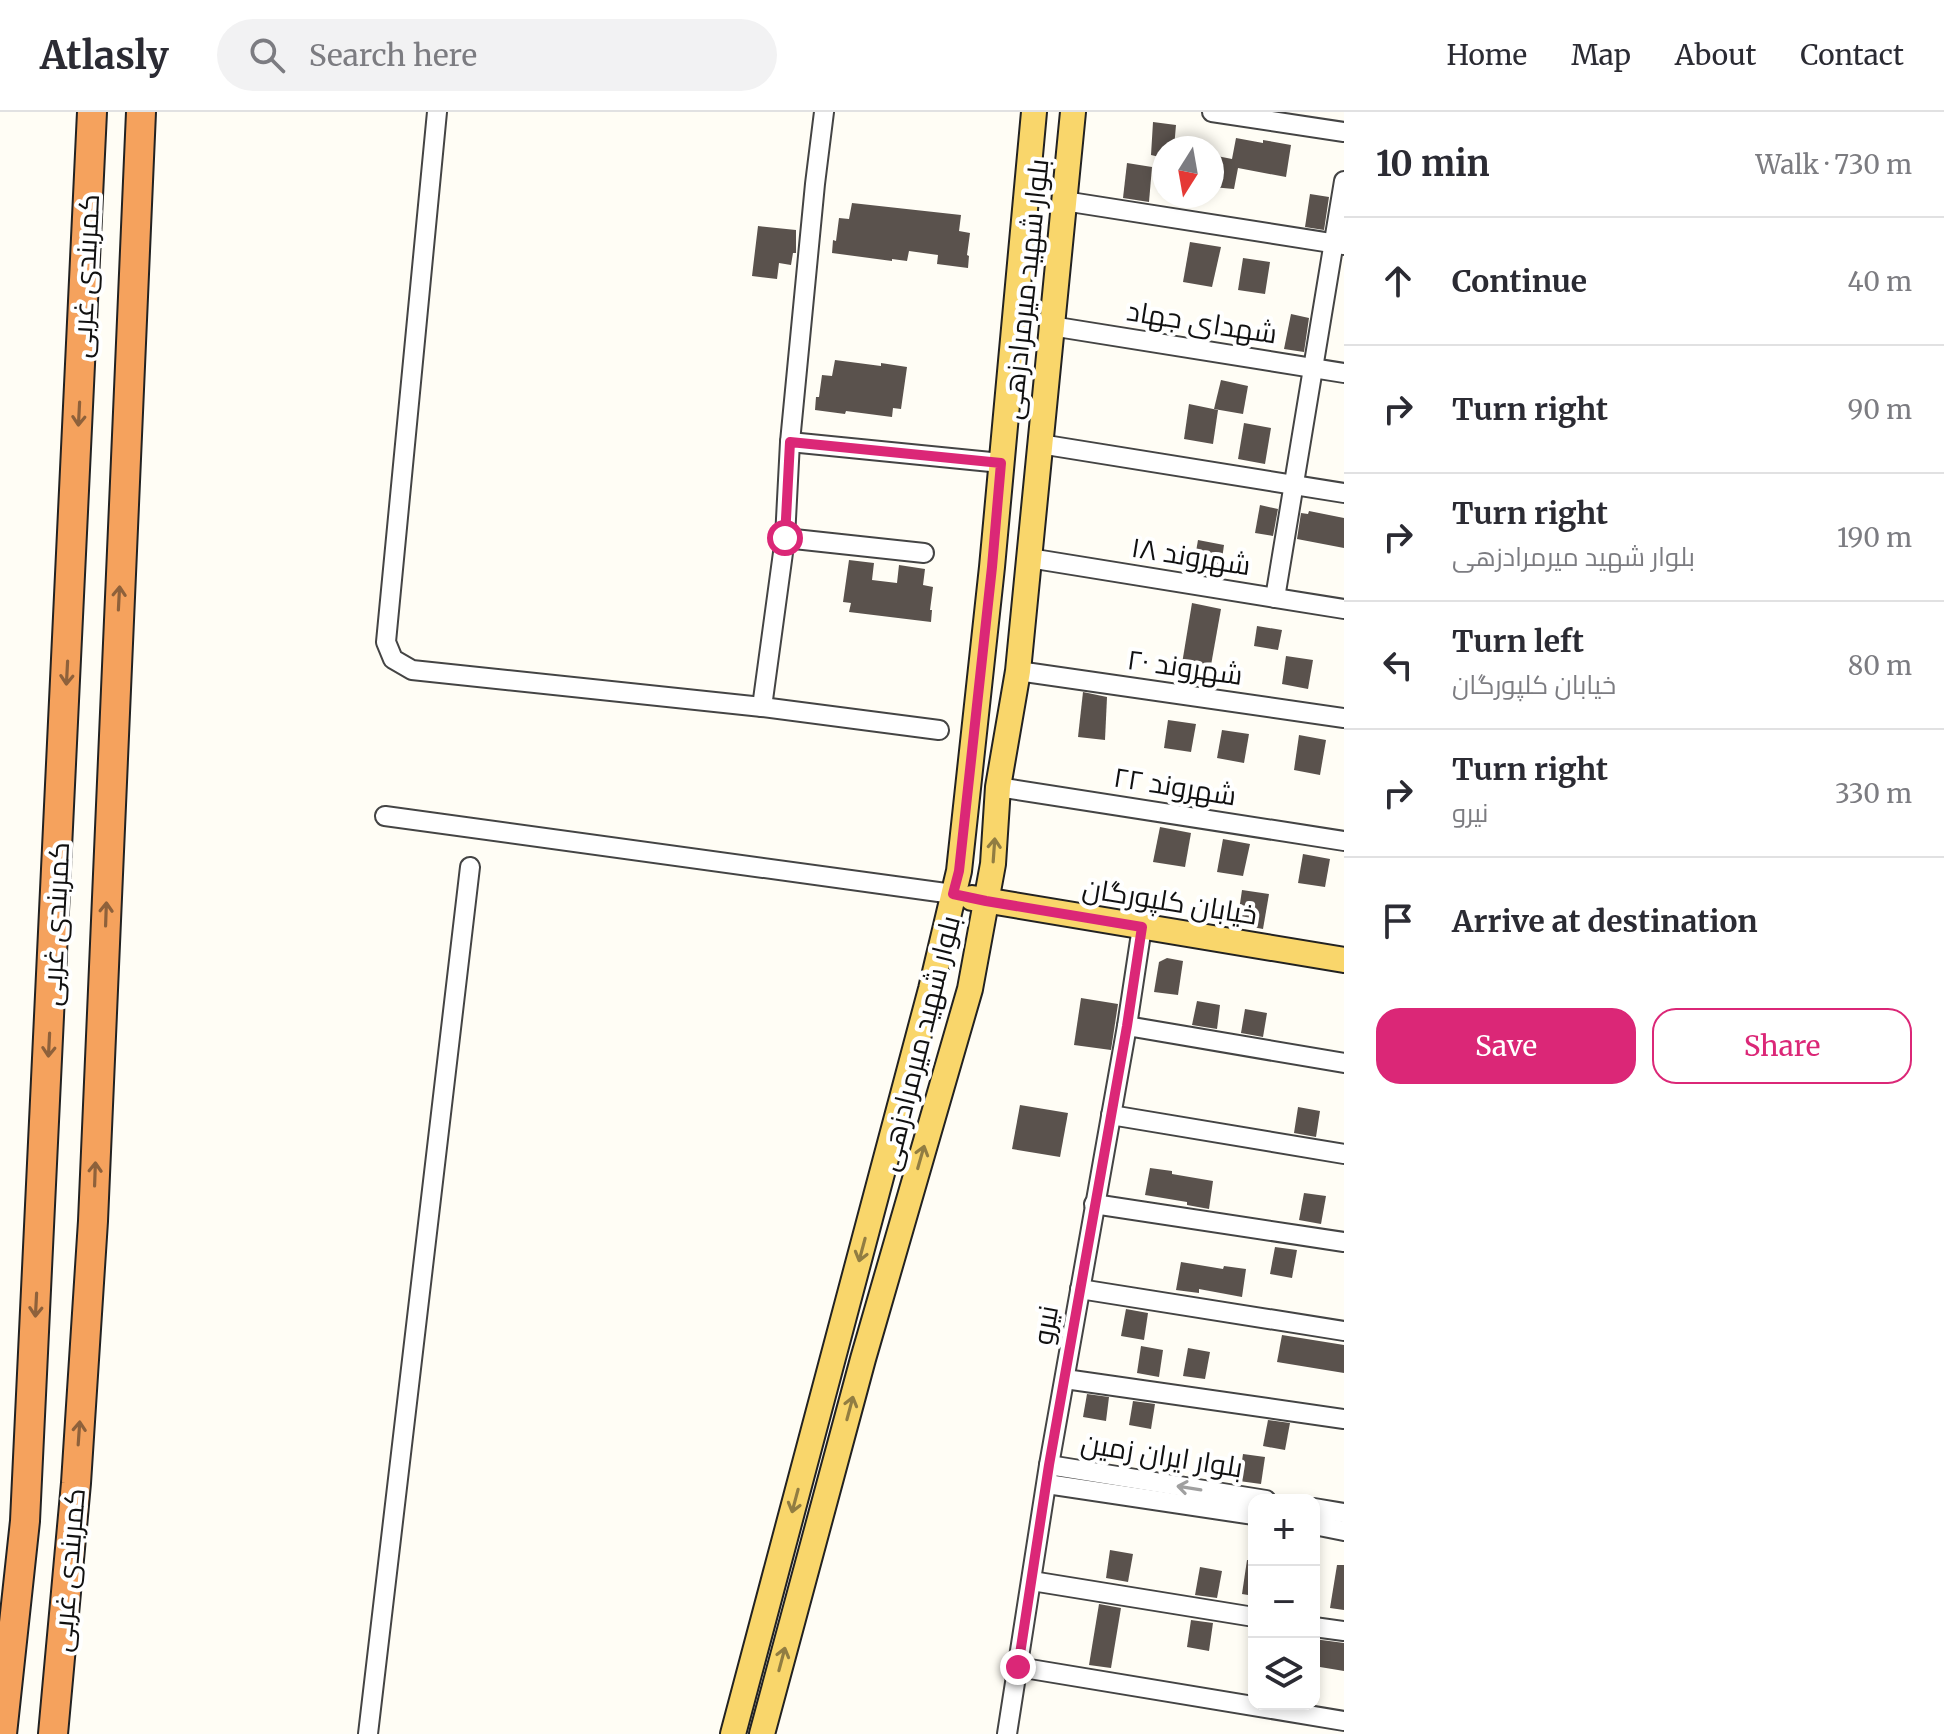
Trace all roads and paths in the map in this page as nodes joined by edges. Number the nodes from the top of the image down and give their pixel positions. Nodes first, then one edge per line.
1 (92, 112) edge
2 (141, 112) edge
3 (437, 112) edge
4 (804, 112) edge
5 (1034, 112) edge
6 (1073, 112) edge
7 (1212, 112) edge
8 (824, 113) edge
9 (1344, 132) edge
10 (1344, 181) edge
11 (1064, 201) junction
12 (1340, 244) edge
13 (1051, 326) junction
14 (1313, 368) junction
15 (1344, 373) edge
16 (790, 442) junction
17 (1040, 444) junction
18 (1001, 463) junction
19 (1294, 484) junction
20 (1344, 493) edge
21 (785, 538) junction
22 (924, 553) dead end
23 (1029, 558) junction
24 (1275, 598) junction
25 (1344, 609) edge
26 (1018, 671) junction
27 (762, 707) junction
28 (1344, 718) edge
29 (939, 730) dead end
30 (998, 787) junction
31 (385, 816) dead end
32 (1344, 841) edge
33 (470, 867) dead end
34 (953, 894) junction
35 (986, 901) junction
36 (1142, 927) junction
37 (1344, 960) edge
38 (1127, 1026) junction
39 (1344, 1063) edge
40 (1111, 1115) junction
41 (1344, 1154) edge
42 (1094, 1204) junction
43 (1344, 1242) edge
44 (1080, 1289) junction
45 (1344, 1331) edge
46 (1065, 1379) junction
47 (1344, 1419) edge
48 (1049, 1465) junction
49 (1047, 1484) junction
50 (1248, 1497) edge
51 (1320, 1509) edge
52 (1344, 1513) edge
53 (1248, 1514) edge
54 (1320, 1526) edge
55 (1344, 1531) edge
56 (1032, 1581) junction
57 (1248, 1616) edge
58 (1320, 1628) edge
59 (1344, 1631) edge
60 (1018, 1667) junction
61 (1344, 1721) edge
62 (2, 1734) edge
63 (53, 1734) edge
64 (368, 1734) edge
65 (733, 1734) edge
66 (762, 1734) edge
67 (1007, 1734) edge

1 -> 62 highway, کمربندی غربی
63 -> 2 highway, کمربندی غربی
3 - 27 street
4 - 8 street
5 - 18 main road, بلوار شهید میرمرادزهی
6 - 11 main road, بلوار شهید میرمرادزهی
7 - 9 street
8 - 16 street
10 - 12 street
11 - 12 street
11 - 13 main road, بلوار شهید میرمرادزهی
12 - 14 street
13 - 14 street, شهدای جهاد
13 - 17 main road, بلوار شهید میرمرادزهی
14 - 15 street, شهدای جهاد
14 - 19 street
16 - 18 street
16 - 21 street
17 - 19 street
17 - 23 main road, بلوار شهید میرمرادزهی
18 - 34 main road, بلوار شهید میرمرادزهی
19 - 20 street
19 - 24 street
21 - 22 street
21 - 27 street
23 - 24 street, شهروند ۱۸
23 - 26 main road, بلوار شهید میرمرادزهی
24 - 25 street, شهروند ۱۸
26 - 28 street, شهروند ۲۰
26 - 30 main road, بلوار شهید میرمرادزهی
27 - 29 street
30 - 32 street, شهروند ۲۲
35 -> 30 main road, بلوار شهید میرمرادزهی
31 - 34 street
33 - 64 street
34 - 35 main road, خیابان کلپورگان
34 -> 65 main road, بلوار شهید میرمرادزهی
35 - 36 main road, خیابان کلپورگان
66 -> 35 main road, بلوار شهید میرمرادزهی
36 - 37 main road, خیابان کلپورگان
36 - 38 street, نیرو
38 - 39 street
38 - 40 street, نیرو
40 - 41 street
40 - 42 street, نیرو
42 - 43 street
42 - 44 street, نیرو
44 - 45 street
44 - 46 street, نیرو
46 - 47 street
46 - 48 street, نیرو
48 - 49 street, نیرو
50 -> 48 street, بلوار ایران زمین
49 - 53 street, بلوار ایران زمین
49 - 56 street, نیرو
51 - 52 street
54 - 55 street
56 - 57 street
56 - 60 street, نیرو
58 - 59 street
60 - 61 street
60 - 67 street, نیرو

